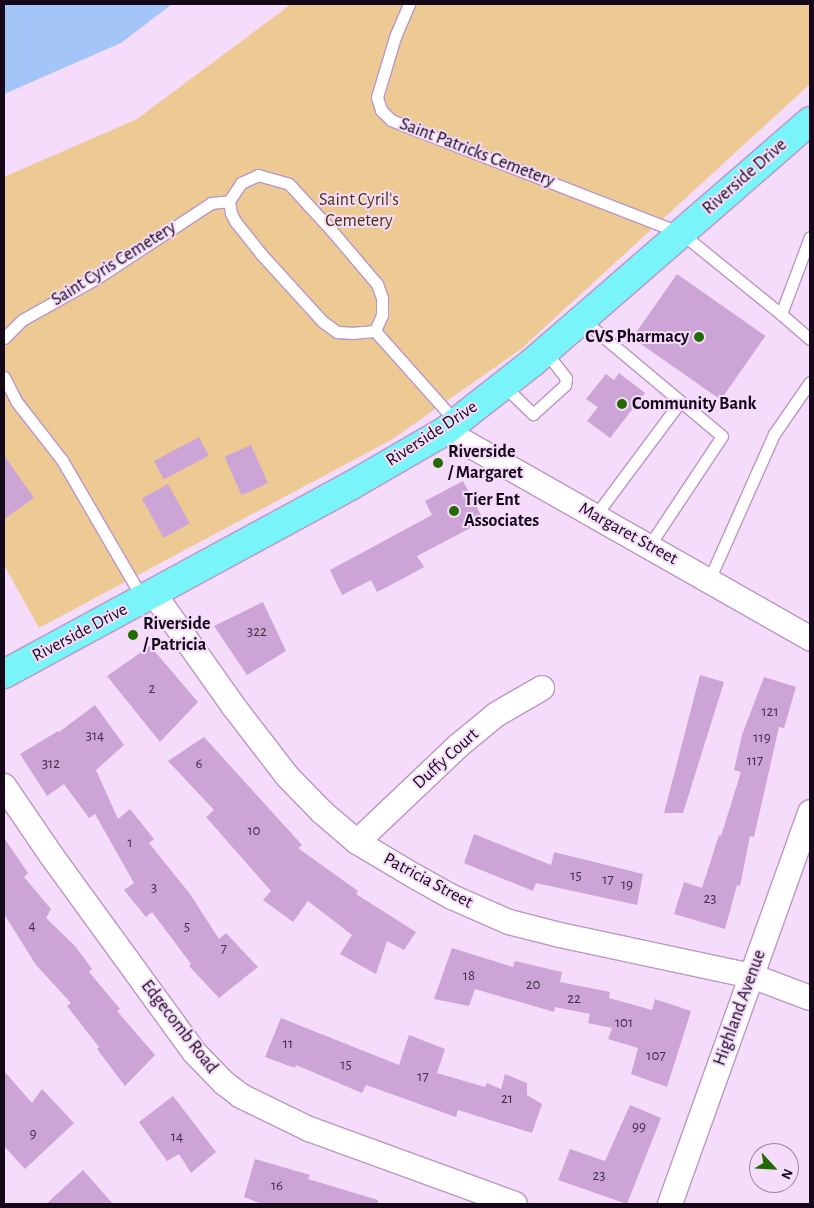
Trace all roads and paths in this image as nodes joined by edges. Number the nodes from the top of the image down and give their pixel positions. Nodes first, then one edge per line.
1 (409, 4) edge
2 (808, 128) edge
3 (229, 201) junction
4 (681, 233) junction
5 (810, 237) edge
6 (781, 314) junction
7 (582, 319) junction
8 (375, 331) junction
9 (4, 338) edge
10 (810, 339) edge
11 (545, 351) junction
12 (4, 377) edge
13 (810, 382) edge
14 (503, 386) junction
15 (680, 402) junction
16 (450, 426) junction
17 (595, 516) junction
18 (649, 546) junction
19 (709, 580) junction
20 (149, 596) junction
21 (810, 638) edge
22 (4, 674) edge
23 (542, 688) dead end
24 (4, 786) edge
25 (810, 812) edge
26 (357, 842) junction
27 (752, 976) junction
28 (810, 998) edge
29 (515, 1204) edge
30 (670, 1204) edge

1 - 4 lane, Saint Patricks Cemetery
2 - 4 main road, Riverside Drive
3 - 8 lane
3 - 8 lane
3 - 9 lane, Saint Cyris Cemetery
4 - 6 lane, Saint Patricks Cemetery
4 - 7 main road, Riverside Drive
5 - 6 lane
6 - 10 lane, Saint Patricks Cemetery
7 - 11 main road, Riverside Drive
7 - 15 lane
8 - 16 lane
11 - 14 main road, Riverside Drive
11 - 14 lane
12 - 20 lane
13 - 19 lane
14 - 16 main road, Riverside Drive
15 - 17 lane
15 - 18 lane
16 - 17 street, Margaret Street
16 - 20 main road, Riverside Drive
17 - 18 street, Margaret Street
18 - 19 street, Margaret Street
19 - 21 street, Margaret Street
20 - 22 main road, Riverside Drive
20 - 26 street, Patricia Street
23 - 26 street, Duffy Court
24 - 29 street, Edgecomb Road
25 - 27 street, Highland Avenue
26 - 27 street, Patricia Street
27 - 28 street, Patricia Street
27 - 30 street, Highland Avenue

